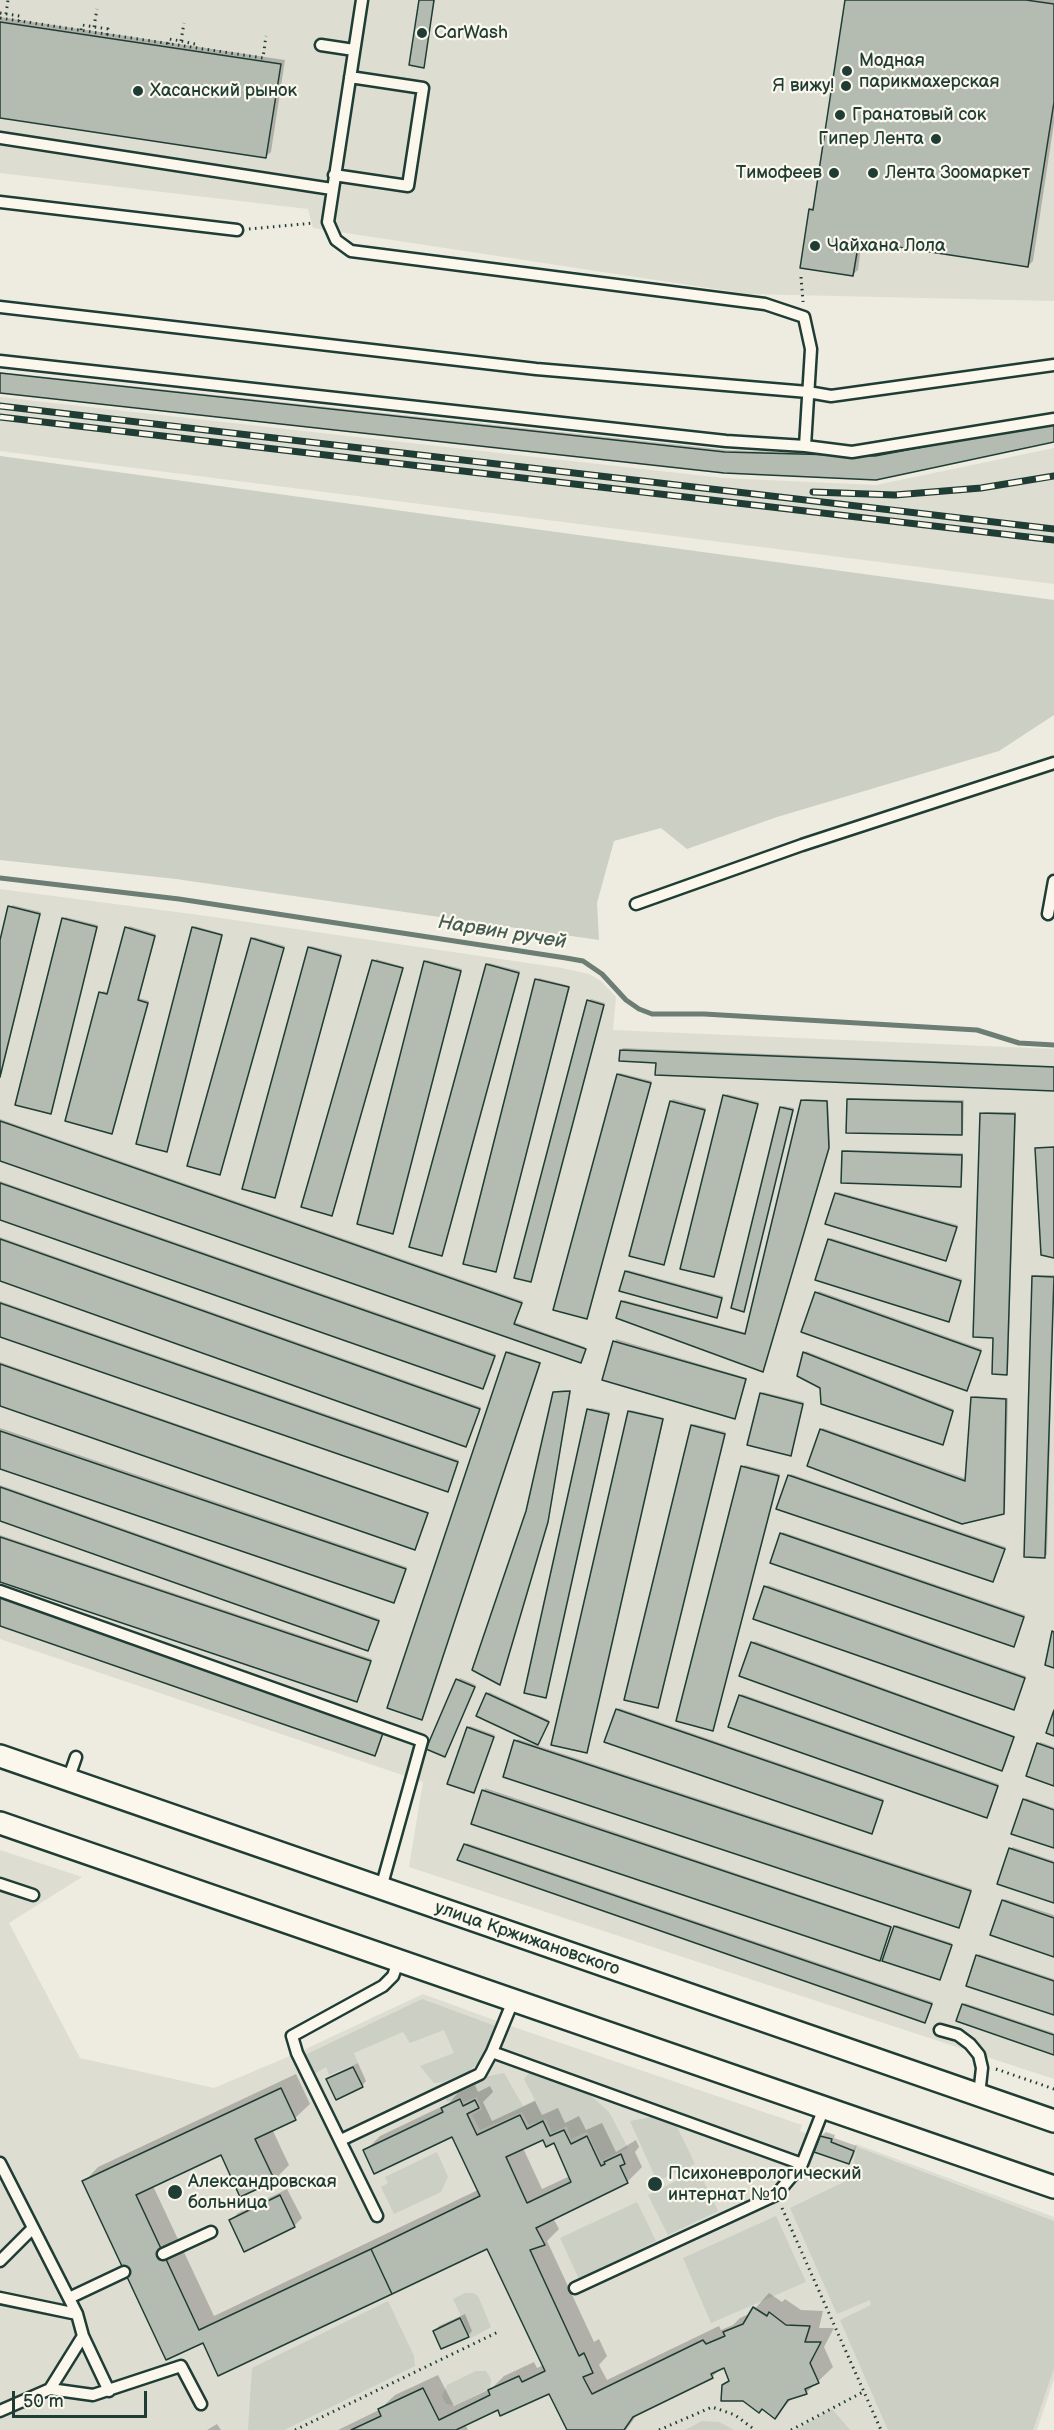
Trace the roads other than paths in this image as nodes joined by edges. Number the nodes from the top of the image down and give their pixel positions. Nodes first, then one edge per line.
1 (362, 0) edge
2 (321, 45) dead end
3 (354, 50) junction
4 (350, 77) junction
5 (0, 138) edge
6 (334, 175) junction
7 (332, 189) junction
8 (0, 202) edge
9 (237, 230) road end
10 (0, 307) edge
11 (0, 361) edge
12 (1054, 365) edge
13 (808, 392) junction
14 (1054, 419) edge
15 (804, 446) junction
16 (1054, 763) edge
17 (1054, 882) edge
18 (636, 904) dead end
19 (1048, 915) dead end
20 (0, 1591) edge
21 (0, 1756) edge
22 (76, 1757) dead end
23 (68, 1780) junction
24 (0, 1823) edge
25 (0, 1884) edge
26 (381, 1888) junction
27 (33, 1895) dead end
28 (398, 1962) junction
29 (513, 2001) junction
30 (940, 2030) dead end
31 (492, 2052) junction
32 (979, 2095) junction
33 (824, 2108) junction
34 (1054, 2121) edge
35 (341, 2140) junction
36 (0, 2163) edge
37 (802, 2164) junction
38 (1054, 2187) edge
39 (377, 2216) dead end
40 (33, 2228) junction
41 (211, 2232) dead end
42 (163, 2254) dead end
43 (0, 2261) edge
44 (124, 2272) dead end
45 (575, 2288) dead end
46 (0, 2298) edge
47 (69, 2298) junction
48 (77, 2314) junction
49 (83, 2336) junction
50 (50, 2389) junction
51 (109, 2391) junction
52 (201, 2404) dead end
53 (0, 2412) edge

1 - 3 lane
2 - 3 lane
3 - 4 lane
4 - 6 lane
4 - 6 lane
5 - 7 lane
6 - 7 lane
7 - 13 lane
8 - 9 lane
10 - 13 lane
11 - 15 lane
12 - 13 lane
13 - 15 lane
14 - 15 lane
16 - 18 lane
17 - 19 lane
20 - 26 lane
21 - 23 street, улица Кржижановского
22 - 23 lane
23 - 26 street, улица Кржижановского
24 - 28 street
25 - 27 lane
26 - 32 street, улица Кржижановского
28 - 29 street
28 - 35 lane
29 - 31 lane
29 - 33 street
30 - 32 lane
31 - 35 lane
31 - 37 lane
32 - 34 street, улица Кржижановского
33 - 37 lane
33 - 38 street
35 - 39 lane
36 - 40 lane
37 - 45 lane
40 - 43 lane
40 - 47 lane
41 - 42 lane
44 - 47 lane
46 - 48 lane
47 - 48 lane
48 - 49 lane
49 - 50 lane
49 - 51 lane
50 - 51 lane
50 - 53 lane
51 - 52 lane

